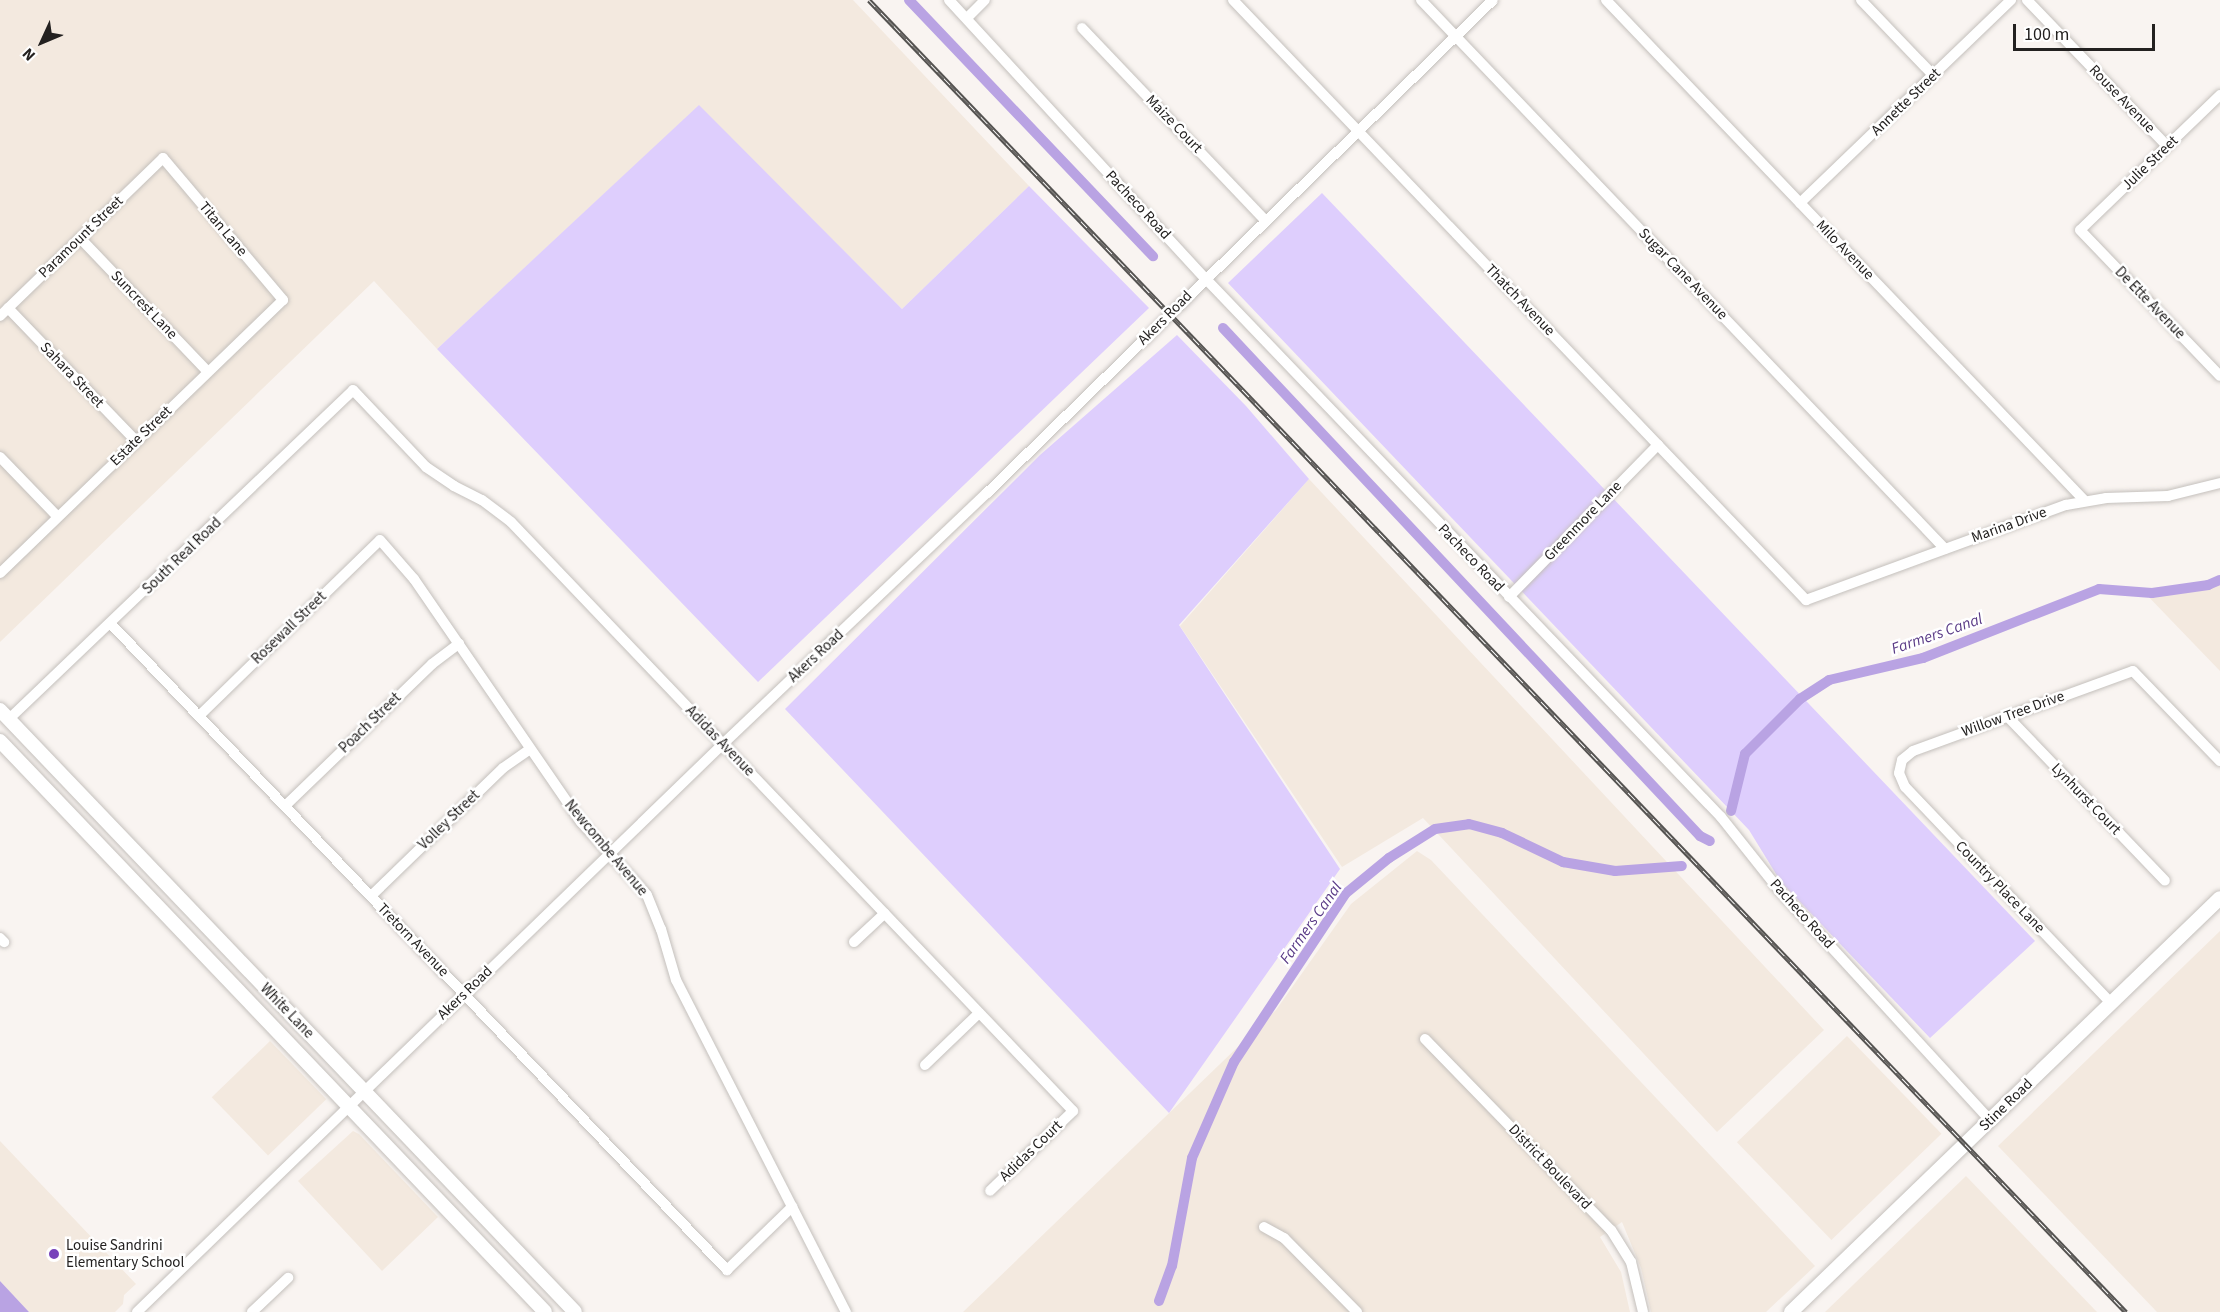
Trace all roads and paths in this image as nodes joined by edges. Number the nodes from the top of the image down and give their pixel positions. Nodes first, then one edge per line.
1 (949, 0) edge
2 (986, 0) edge
3 (1233, 0) edge
4 (1421, 0) edge
5 (1493, 0) edge
6 (1606, 0) edge
7 (1861, 0) edge
8 (2011, 0) edge
9 (2027, 0) edge
10 (967, 18) junction
11 (1082, 28) dead end
12 (1456, 36) junction
13 (1933, 75) junction
14 (2220, 95) edge
15 (1358, 131) junction
16 (2167, 146) junction
17 (163, 159) joint
18 (1800, 203) junction
19 (1265, 220) junction
20 (2080, 230) joint
21 (80, 238) junction
22 (1205, 278) junction
23 (283, 300) joint
24 (4, 312) edge
25 (208, 372) junction
26 (2220, 376) edge
27 (353, 390) joint
28 (136, 441) junction
29 (1658, 445) junction
30 (0, 457) edge
31 (2220, 483) edge
32 (2084, 501) junction
33 (58, 517) junction
34 (380, 540) joint
35 (1945, 549) junction
36 (0, 573) edge
37 (1509, 597) junction
38 (1806, 600) joint
39 (111, 624) junction
40 (459, 645) junction
41 (3, 715) edge
42 (199, 716) junction
43 (2007, 716) junction
44 (0, 736) edge
45 (0, 741) edge
46 (723, 744) junction
47 (530, 748) junction
48 (2220, 761) edge
49 (1899, 767) joint
50 (73, 786) junction
51 (285, 806) junction
52 (610, 853) junction
53 (2165, 882) dead end
54 (370, 896) junction
55 (2220, 898) edge
56 (885, 913) junction
57 (854, 942) dead end
58 (464, 994) junction
59 (2111, 1003) junction
60 (979, 1013) junction
61 (1425, 1039) dead end
62 (925, 1065) dead end
63 (364, 1091) junction
64 (348, 1106) junction
65 (1073, 1111) joint
66 (1990, 1120) junction
67 (990, 1191) dead end
68 (792, 1208) junction
69 (1264, 1227) dead end
70 (288, 1278) dead end
71 (150, 1308) edge
72 (137, 1312) edge
73 (252, 1312) edge
74 (545, 1312) edge
75 (575, 1312) edge
76 (846, 1312) edge
77 (1357, 1312) edge
78 (1643, 1312) edge
79 (1791, 1312) edge

1 - 10 street, Pacheco Road
2 - 10 street
3 - 15 street, Thatch Avenue
4 - 12 street, Sugar Cane Avenue
5 - 12 street, Akers Road
6 - 18 street, Milo Avenue
7 - 13 street
8 - 13 street, Annette Street
9 - 16 street, Rouse Avenue
10 - 22 street, Pacheco Road
11 - 19 street, Maize Court
12 - 15 street, Akers Road
12 - 35 street, Sugar Cane Avenue
13 - 18 street, Annette Street
14 - 16 street, Julie Street
15 - 19 street, Akers Road
15 - 29 street, Thatch Avenue
16 - 20 street, Julie Street
17 - 21 street, Paramount Street
17 - 23 street, Titan Lane
18 - 32 street, Milo Avenue
19 - 22 street, Akers Road
20 - 26 street, De Ette Avenue
21 - 24 street, Paramount Street
21 - 25 street, Suncrest Lane
22 - 37 street, Pacheco Road
22 - 46 street, Akers Road
23 - 25 street, Estate Street
24 - 28 street, Sahara Street
25 - 28 street, Estate Street
27 - 39 street, South Real Road
27 - 46 street, Adidas Avenue
28 - 33 street, Estate Street
29 - 37 street, Greenmore Lane
29 - 38 street, Thatch Avenue
30 - 33 street
31 - 32 street, Marina Drive
32 - 35 street, Marina Drive
33 - 36 street, Estate Street
34 - 40 street, Newcombe Avenue
34 - 42 street, Rosewall Street
35 - 38 street, Marina Drive
37 - 66 street, Pacheco Road
39 - 41 street, South Real Road
39 - 42 street, Tretorn Avenue
40 - 47 street, Newcombe Avenue
40 - 51 street, Poach Street
41 - 50 main road, White Lane
42 - 51 street, Tretorn Avenue
43 - 48 street, Willow Tree Drive
43 - 49 street, Willow Tree Drive
43 - 53 street, Lynhurst Court
44 - 50 main road
45 - 64 main road, White Lane
46 - 52 street, Akers Road
46 - 56 street, Adidas Avenue
47 - 52 street, Newcombe Avenue
47 - 54 street, Volley Street
49 - 59 street, Country Place Lane
50 - 63 main road, White Lane
51 - 54 street, Tretorn Avenue
52 - 58 street, Akers Road
52 - 68 street, Newcombe Avenue
54 - 58 street, Tretorn Avenue
55 - 59 main road, Stine Road
56 - 57 street
56 - 60 street, Adidas Avenue
58 - 63 street, Akers Road
58 - 68 street, Tretorn Avenue
59 - 66 main road, Stine Road
60 - 62 street
60 - 65 street, Adidas Avenue
61 - 78 street, District Boulevard
63 - 64 street, Akers Road
63 - 75 main road, White Lane
64 - 71 street, Akers Road
64 - 74 main road, White Lane
65 - 67 street, Adidas Court
66 - 79 main road, Stine Road
68 - 76 street, Newcombe Avenue
69 - 77 street
70 - 73 street
71 - 72 street, Akers Road

